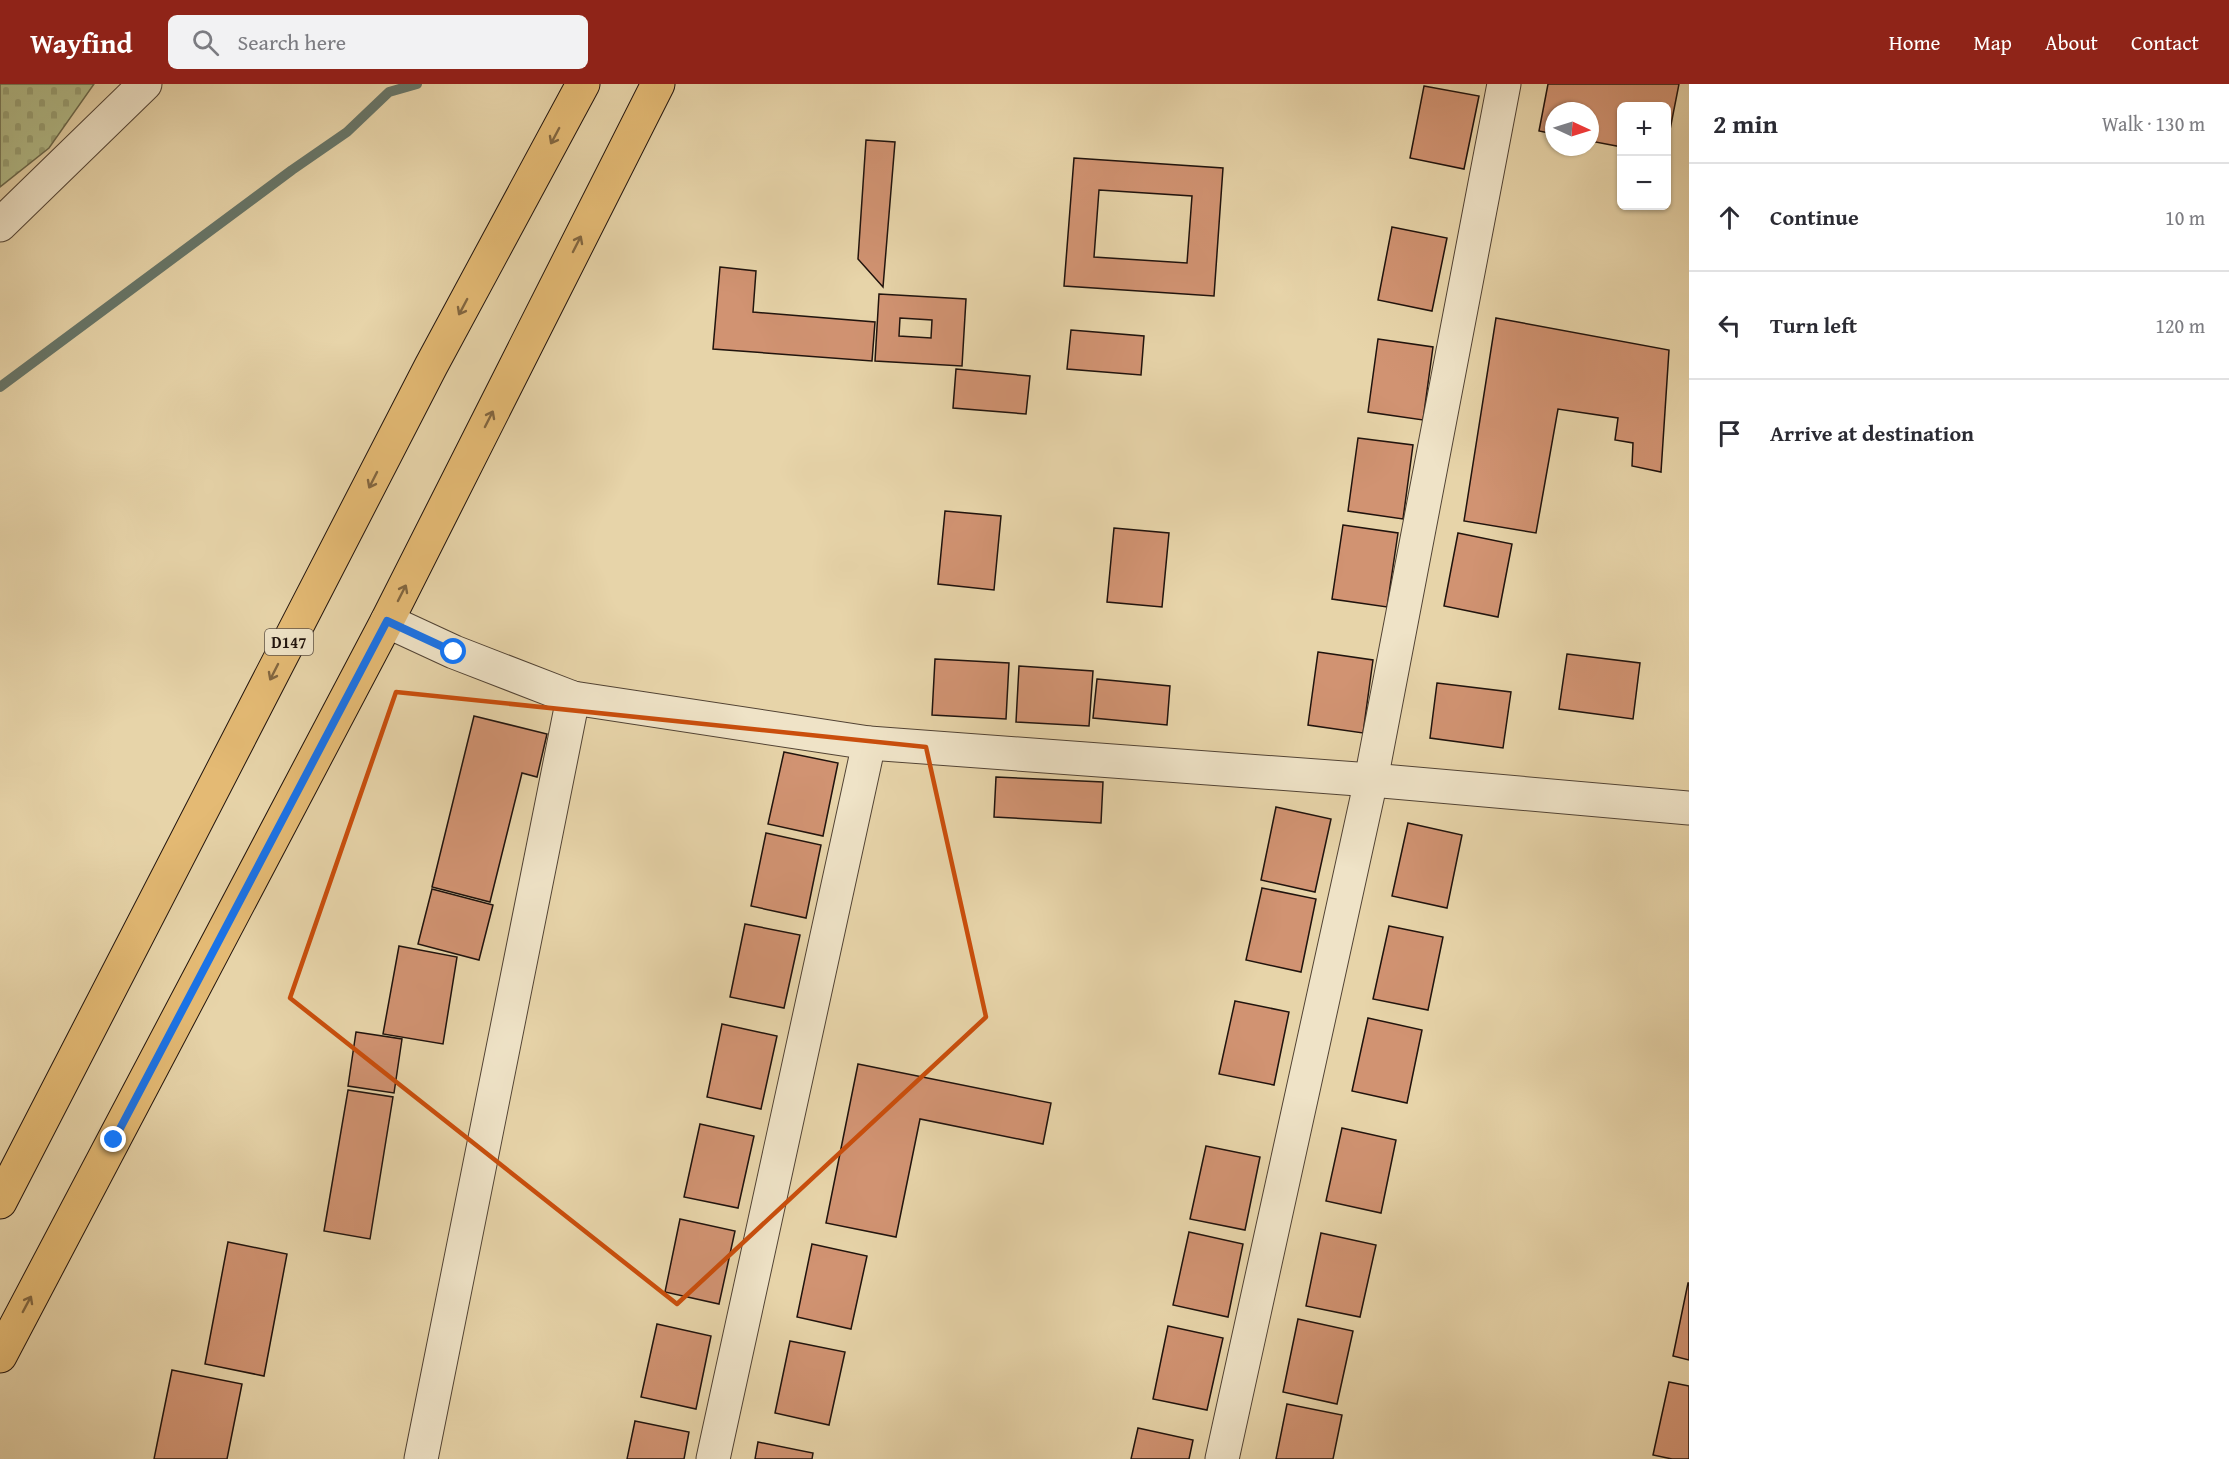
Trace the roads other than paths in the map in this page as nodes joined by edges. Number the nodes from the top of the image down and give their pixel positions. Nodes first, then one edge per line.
1 (145, 84) edge
2 (583, 84) edge
3 (658, 84) edge
4 (1504, 84) edge
5 (0, 225) edge
6 (387, 621) junction
7 (573, 699) junction
8 (869, 743) junction
9 (1371, 780) junction
10 (1689, 808) edge
11 (0, 1202) edge
12 (0, 1356) edge
13 (421, 1459) edge
14 (713, 1459) edge
15 (1222, 1459) edge

1 - 5 street
2 -> 11 main road, D147
6 -> 3 main road
4 - 9 street
6 - 7 street
12 -> 6 main road
7 - 8 street
7 - 13 street
8 - 9 street
8 - 14 street
9 - 10 street
9 - 15 street

